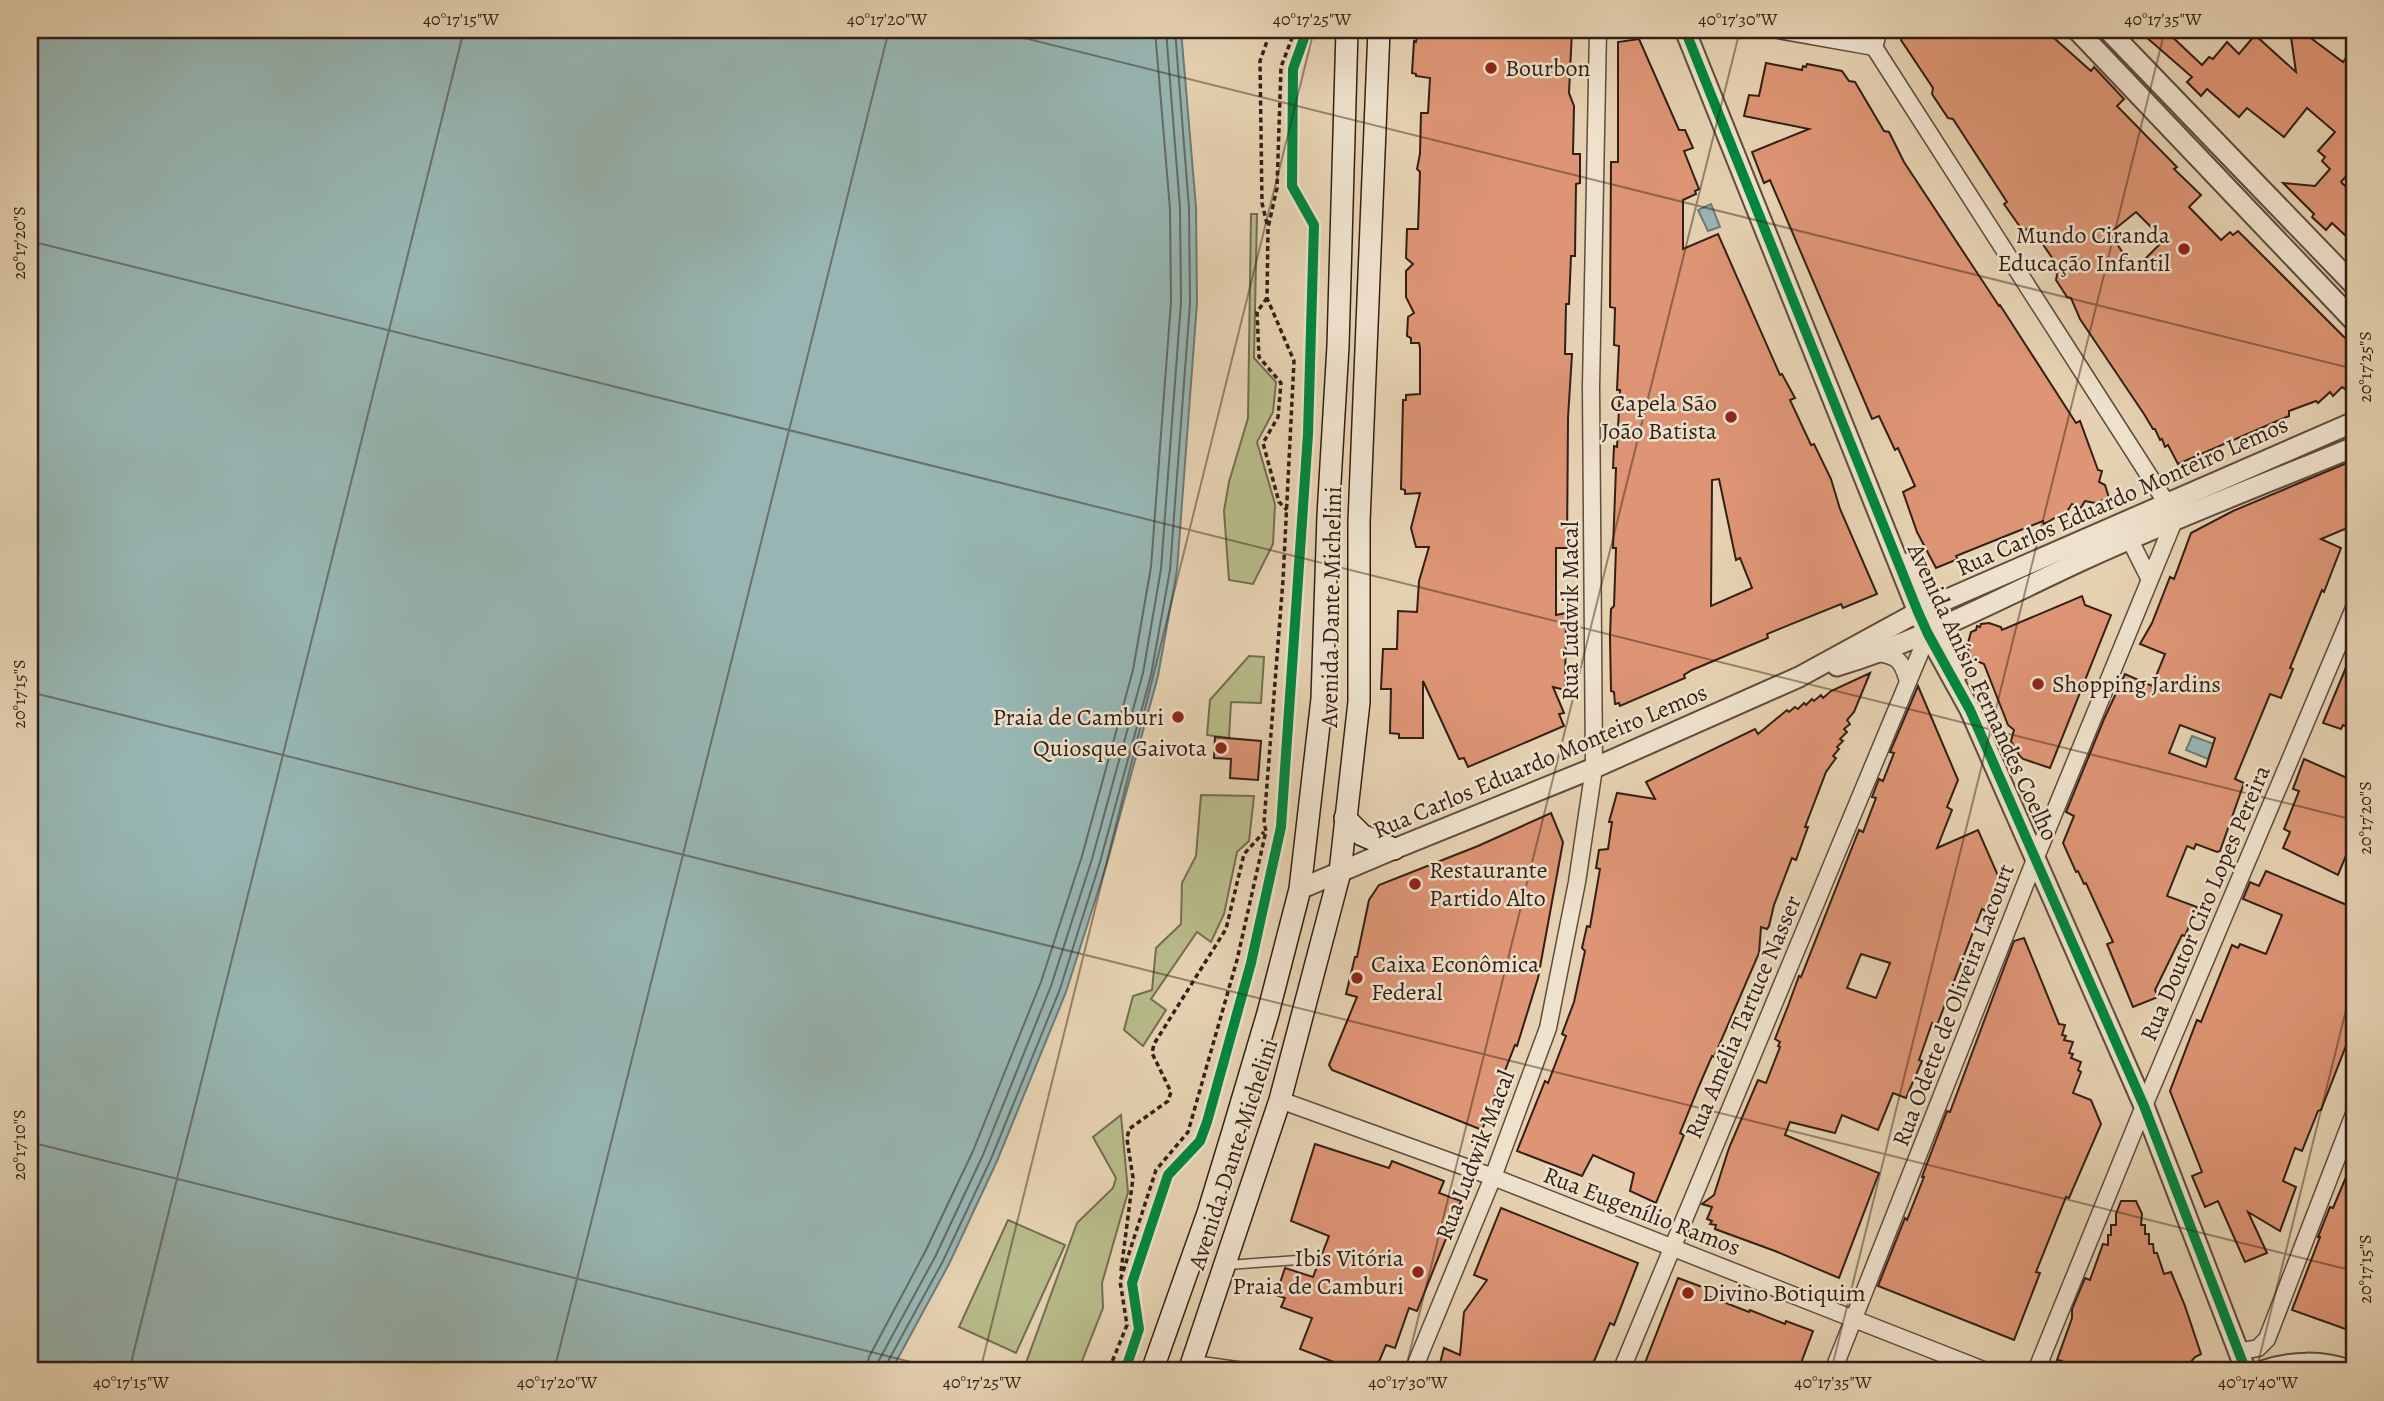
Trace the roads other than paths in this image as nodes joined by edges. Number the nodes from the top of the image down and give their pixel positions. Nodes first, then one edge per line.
1 (1347, 30) edge
2 (1379, 30) edge
3 (1598, 30) edge
4 (1669, 30) edge
5 (1685, 30) edge
6 (1778, 30) edge
7 (1879, 30) edge
8 (2077, 30) edge
9 (2108, 30) edge
10 (1874, 47) junction
11 (1704, 82) junction
12 (2183, 107) junction
13 (2168, 122) junction
14 (2354, 285) edge
15 (2354, 321) edge
16 (2354, 422) edge
17 (2354, 447) edge
18 (2166, 502) junction
19 (2174, 521) junction
20 (2130, 540) junction
21 (2149, 578) junction
22 (1926, 608) junction
23 (2354, 608) edge
24 (1936, 630) junction
25 (1878, 653) junction
26 (1800, 677) junction
27 (1908, 681) junction
28 (1594, 768) junction
29 (1345, 818) junction
30 (1394, 849) junction
31 (2036, 857) junction
32 (1340, 872) junction
33 (1300, 889) junction
34 (1280, 1100) junction
35 (2144, 1106) junction
36 (2354, 1114) edge
37 (1493, 1177) junction
38 (1671, 1247) junction
39 (1312, 1259) dead end
40 (1226, 1265) junction
41 (1854, 1319) junction
42 (2267, 1339) junction
43 (2237, 1352) junction
44 (1191, 1368) edge
45 (2268, 1369) edge
46 (1152, 1371) edge
47 (1274, 1371) edge
48 (1413, 1371) edge
49 (1621, 1371) edge
50 (1833, 1371) edge
51 (1986, 1371) edge
52 (2036, 1371) edge
53 (2246, 1371) edge
54 (2351, 1371) edge

1 - 33 main road, Avenida Dante Michelini
2 - 29 main road, Avenida Dante Michelini
3 - 28 street, Rua Ludwik Macal
4 - 11 street, Avenida Anísio Fernandes Coelho
5 - 11 street, Avenida Anísio Fernandes Coelho
6 - 10 street
7 - 10 street
8 - 13 street
9 - 12 street
10 - 18 street
11 - 22 street, Avenida Anísio Fernandes Coelho
12 - 13 street
12 - 14 street
13 - 15 street
16 - 18 street, Rua Carlos Eduardo Monteiro Lemos
17 - 19 street, Rua Carlos Eduardo Monteiro Lemos
18 - 19 street
18 - 22 street, Rua Carlos Eduardo Monteiro Lemos
19 - 20 street, Rua Carlos Eduardo Monteiro Lemos
19 - 21 street, Rua Odette de Oliveira Lacourt
20 - 21 street
20 - 24 street, Rua Carlos Eduardo Monteiro Lemos
21 - 31 street, Rua Odette de Oliveira Lacourt
22 - 24 street, Avenida Anísio Fernandes Coelho
22 - 26 street, Rua Carlos Eduardo Monteiro Lemos
23 - 35 street, Rua Doutor Ciro Lopes Pereira
24 - 25 street, Rua Carlos Eduardo Monteiro Lemos
24 - 27 street, Rua Amélia Tartuce Nasser
24 - 31 street, Avenida Anísio Fernandes Coelho
25 - 26 street, Rua Carlos Eduardo Monteiro Lemos
25 - 27 street
26 - 28 street, Rua Carlos Eduardo Monteiro Lemos
27 - 38 street, Rua Amélia Tartuce Nasser
28 - 30 street, Rua Carlos Eduardo Monteiro Lemos
28 - 37 street, Rua Ludwik Macal
29 - 30 main road
29 - 32 main road, Avenida Dante Michelini
30 - 32 street, Rua Carlos Eduardo Monteiro Lemos
31 - 35 street, Avenida Anísio Fernandes Coelho
31 - 41 street, Rua Odette de Oliveira Lacourt
32 - 33 street, Rua Carlos Eduardo Monteiro Lemos
32 - 34 main road, Avenida Dante Michelini
33 - 46 main road, Avenida Dante Michelini
34 - 37 street, Rua Eugenílio Ramos
34 - 40 main road, Avenida Dante Michelini
35 - 43 street, Avenida Anísio Fernandes Coelho
35 - 52 street, Rua Doutor Ciro Lopes Pereira
36 - 42 street
37 - 38 street, Rua Eugenílio Ramos
37 - 48 street, Rua Ludwik Macal
38 - 41 street, Rua Eugenílio Ramos
38 - 49 street, Rua Amélia Tartuce Nasser
39 - 40 lane
40 - 44 main road, Avenida Dante Michelini
41 - 50 street, Rua Odette de Oliveira Lacourt
41 - 51 street, Rua Eugenílio Ramos
42 - 43 street
42 - 45 street
43 - 53 street, Avenida Anísio Fernandes Coelho
44 - 47 lane
45 - 54 street

